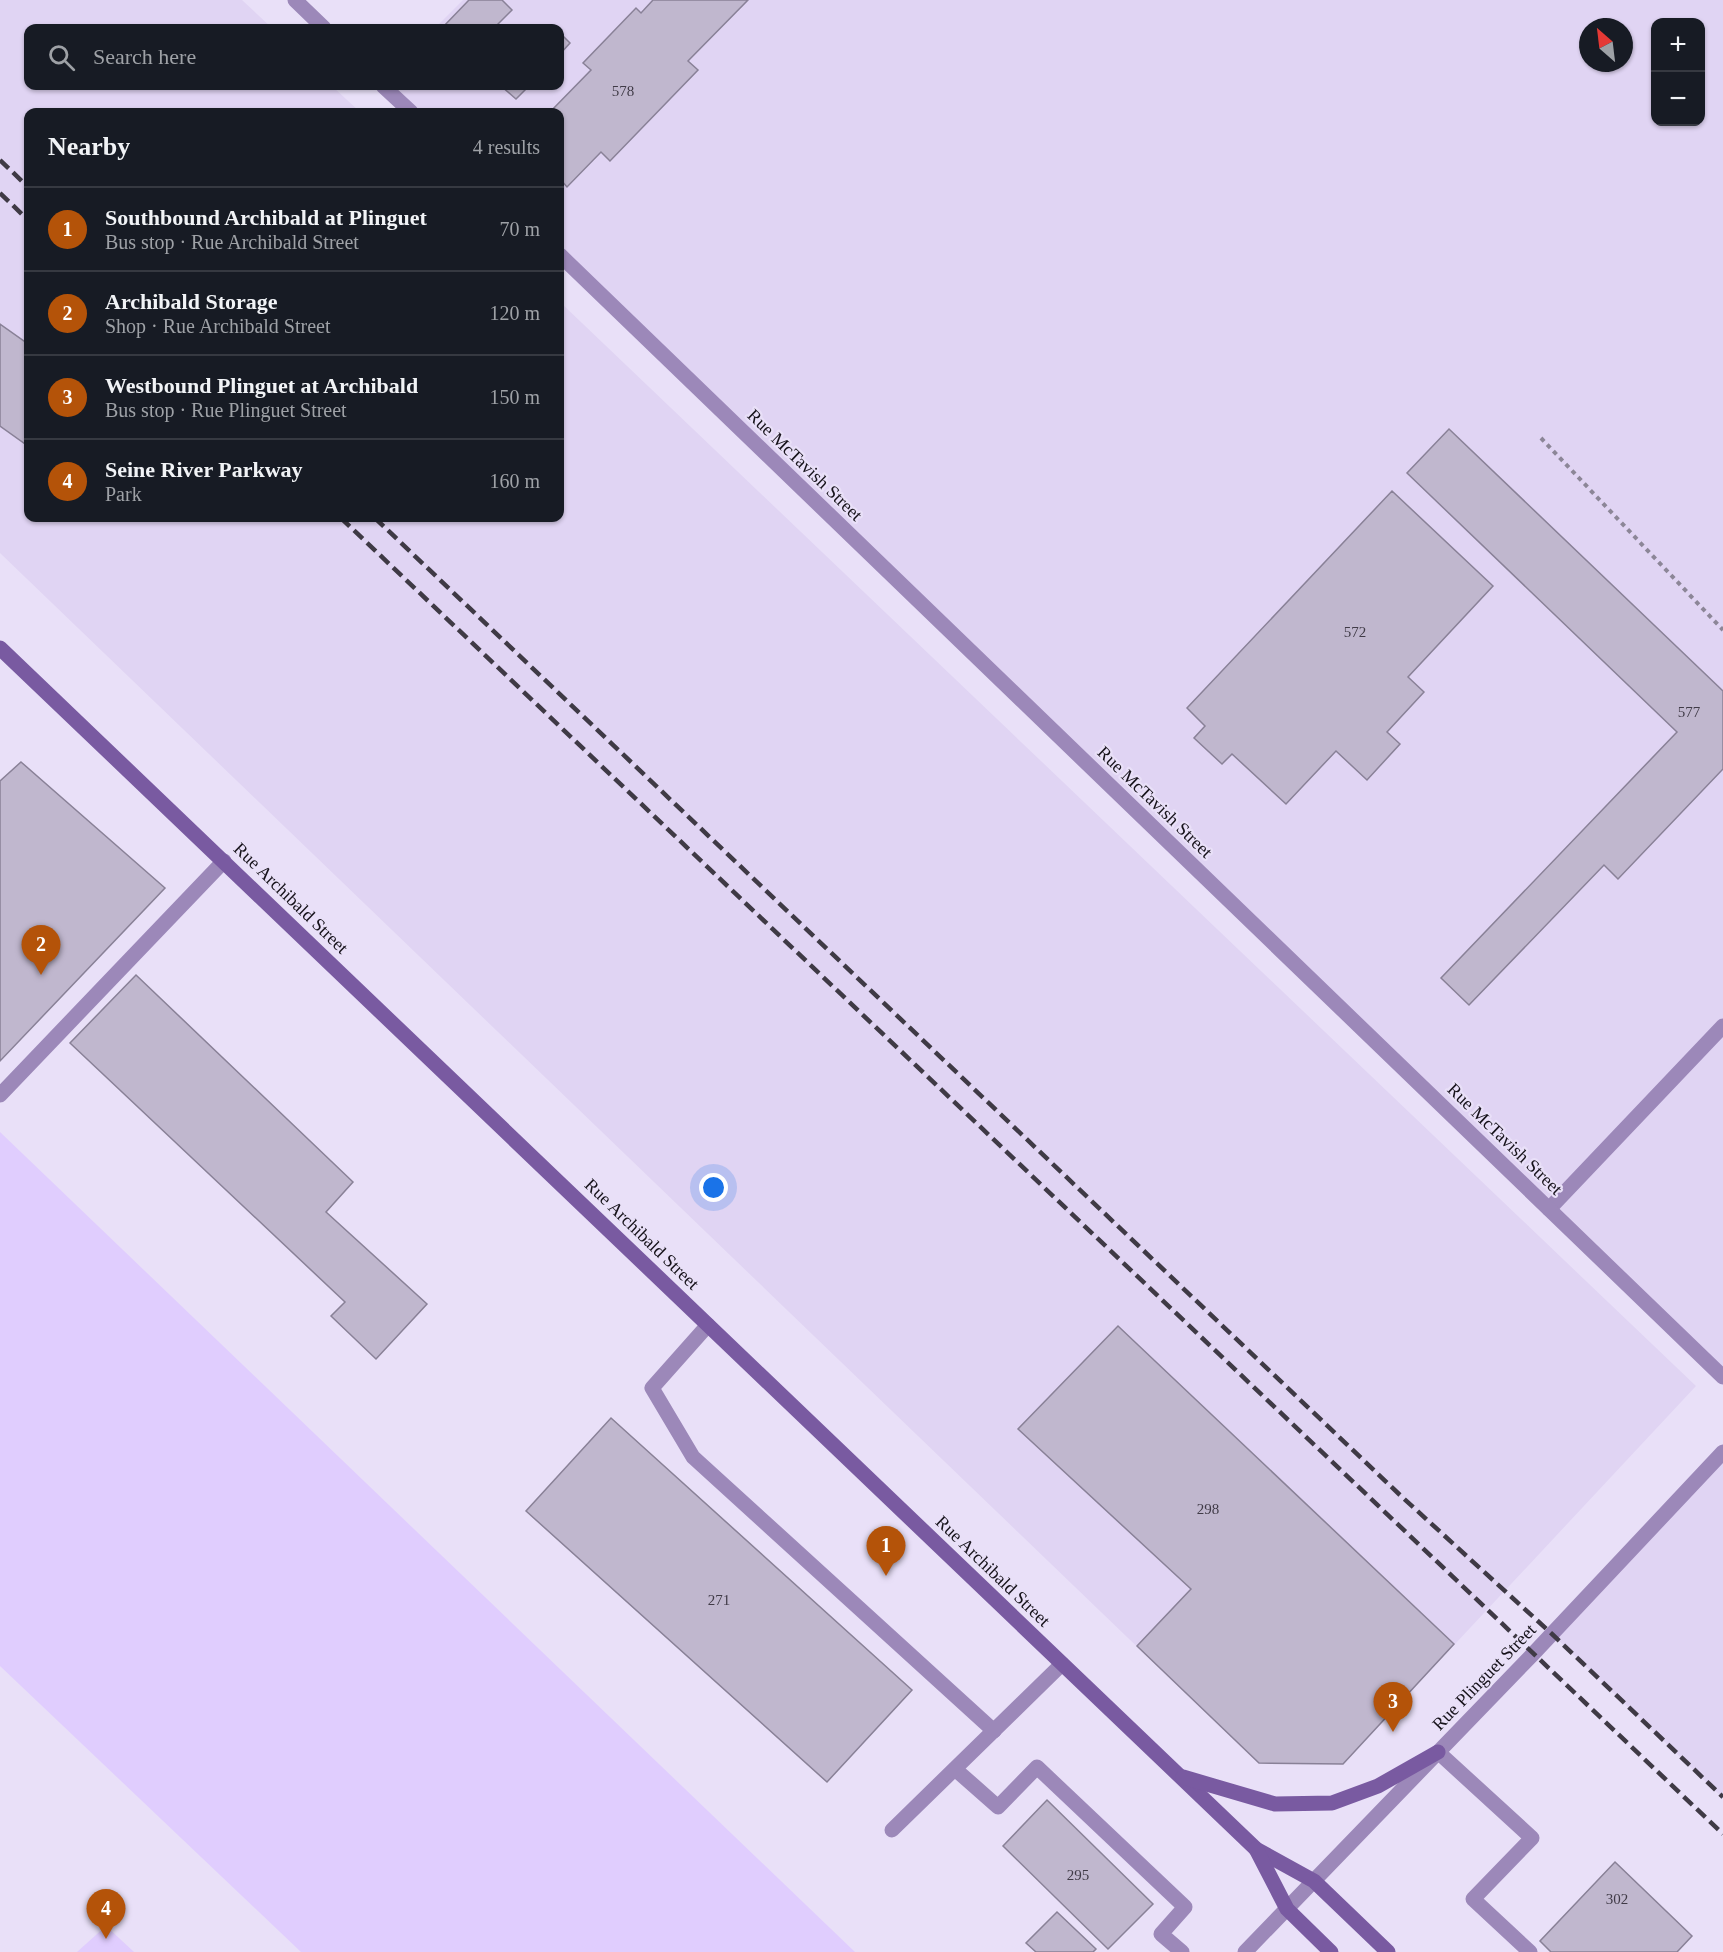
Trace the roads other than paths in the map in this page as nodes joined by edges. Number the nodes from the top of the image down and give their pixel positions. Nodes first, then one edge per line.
1 (295, 0) edge
2 (320, 24) edge
3 (387, 90) edge
4 (407, 108) edge
5 (564, 259) edge
6 (1, 651) edge
7 (224, 861) junction
8 (1723, 1026) edge
9 (0, 1095) edge
10 (1549, 1209) junction
11 (708, 1325) junction
12 (1723, 1377) edge
13 (1723, 1452) edge
14 (1062, 1664) junction
15 (994, 1731) junction
16 (1438, 1752) junction
17 (955, 1769) junction
18 (1180, 1776) junction
19 (892, 1830) dead end
20 (1256, 1849) junction
21 (1314, 1881) junction
22 (1287, 1909) junction
23 (1182, 1952) edge
24 (1245, 1952) edge
25 (1331, 1952) edge
26 (1388, 1952) edge
27 (1530, 1952) edge

1 - 2 street
3 - 4 street
5 - 10 street, Rue McTavish Street
6 - 7 main road, Rue Archibald Street
7 - 9 street
7 - 11 main road, Rue Archibald Street
8 - 10 street
10 - 12 street, Rue McTavish Street
11 - 14 main road, Rue Archibald Street
11 - 15 street
13 - 16 street, Rue Plinguet Street
14 - 15 street
14 - 18 main road, Rue Archibald Street
15 - 17 street
16 - 18 main road
16 - 21 street, Rue Plinguet Street
16 - 27 street
17 - 19 street
17 - 23 street
18 - 20 main road, Rue Archibald Street
20 - 21 main road, Rue Archibald Street
20 - 22 main road, Rue Archibald Street
21 - 22 street, Rue Plinguet Street
21 - 26 main road, Rue Archibald Street
22 - 24 street, Rue Plinguet Street
22 - 25 main road, Rue Archibald Street

